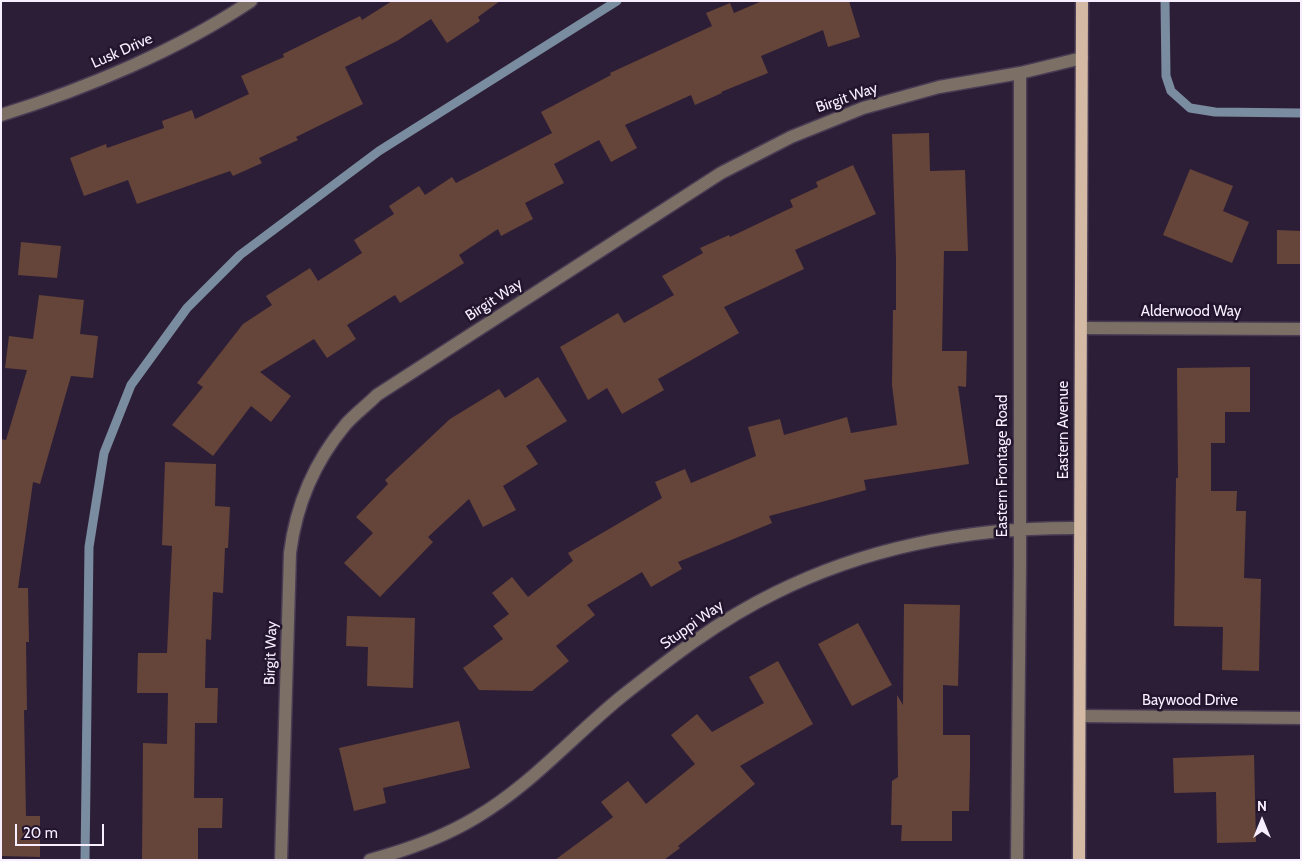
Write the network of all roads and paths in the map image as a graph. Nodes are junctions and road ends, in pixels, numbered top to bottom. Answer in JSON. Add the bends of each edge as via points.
{"nodes":[{"id":1,"x":251,"y":1,"type":"edge"},
{"id":2,"x":1082,"y":1,"type":"edge"},
{"id":3,"x":1082,"y":58,"type":"junction"},
{"id":4,"x":1020,"y":73,"type":"junction"},
{"id":5,"x":1,"y":115,"type":"edge"},
{"id":6,"x":1081,"y":328,"type":"junction"},
{"id":7,"x":1301,"y":330,"type":"edge"},
{"id":8,"x":1080,"y":528,"type":"junction"},
{"id":9,"x":1018,"y":530,"type":"junction"},
{"id":10,"x":1080,"y":716,"type":"junction"},
{"id":11,"x":1301,"y":718,"type":"edge"},
{"id":12,"x":281,"y":860,"type":"edge"},
{"id":13,"x":370,"y":860,"type":"edge"},
{"id":14,"x":1017,"y":860,"type":"edge"},
{"id":15,"x":1079,"y":860,"type":"edge"}],
"edges":[{"from":1,"to":5,"type":"street","name":"Lusk Drive","via":[[178,43],[107,76]]},
{"from":2,"to":3,"type":"main road","name":"Eastern Avenue"},
{"from":3,"to":4,"type":"street","name":"Birgit Way"},
{"from":3,"to":6,"type":"main road","name":"Eastern Avenue"},
{"from":4,"to":9,"type":"street","name":"Eastern Frontage Road"},
{"from":4,"to":12,"type":"street","name":"Birgit Way","via":[[939,87],[863,108],[791,136],[721,173],[377,395],[347,423],[322,456],[304,493],[292,532]]},
{"from":6,"to":7,"type":"street","name":"Alderwood Way"},
{"from":6,"to":8,"type":"main road","name":"Eastern Avenue"},
{"from":8,"to":9,"type":"street","name":"Stuppi Way"},
{"from":8,"to":10,"type":"main road","name":"Eastern Avenue"},
{"from":9,"to":13,"type":"street","name":"Stuppi Way","via":[[958,534],[896,547],[834,567],[775,592],[684,648],[620,698],[517,789],[475,818],[430,841]]},
{"from":9,"to":14,"type":"street","name":"Eastern Frontage Road"},
{"from":10,"to":11,"type":"street","name":"Baywood Drive"},
{"from":10,"to":15,"type":"main road","name":"Eastern Avenue"}]}
